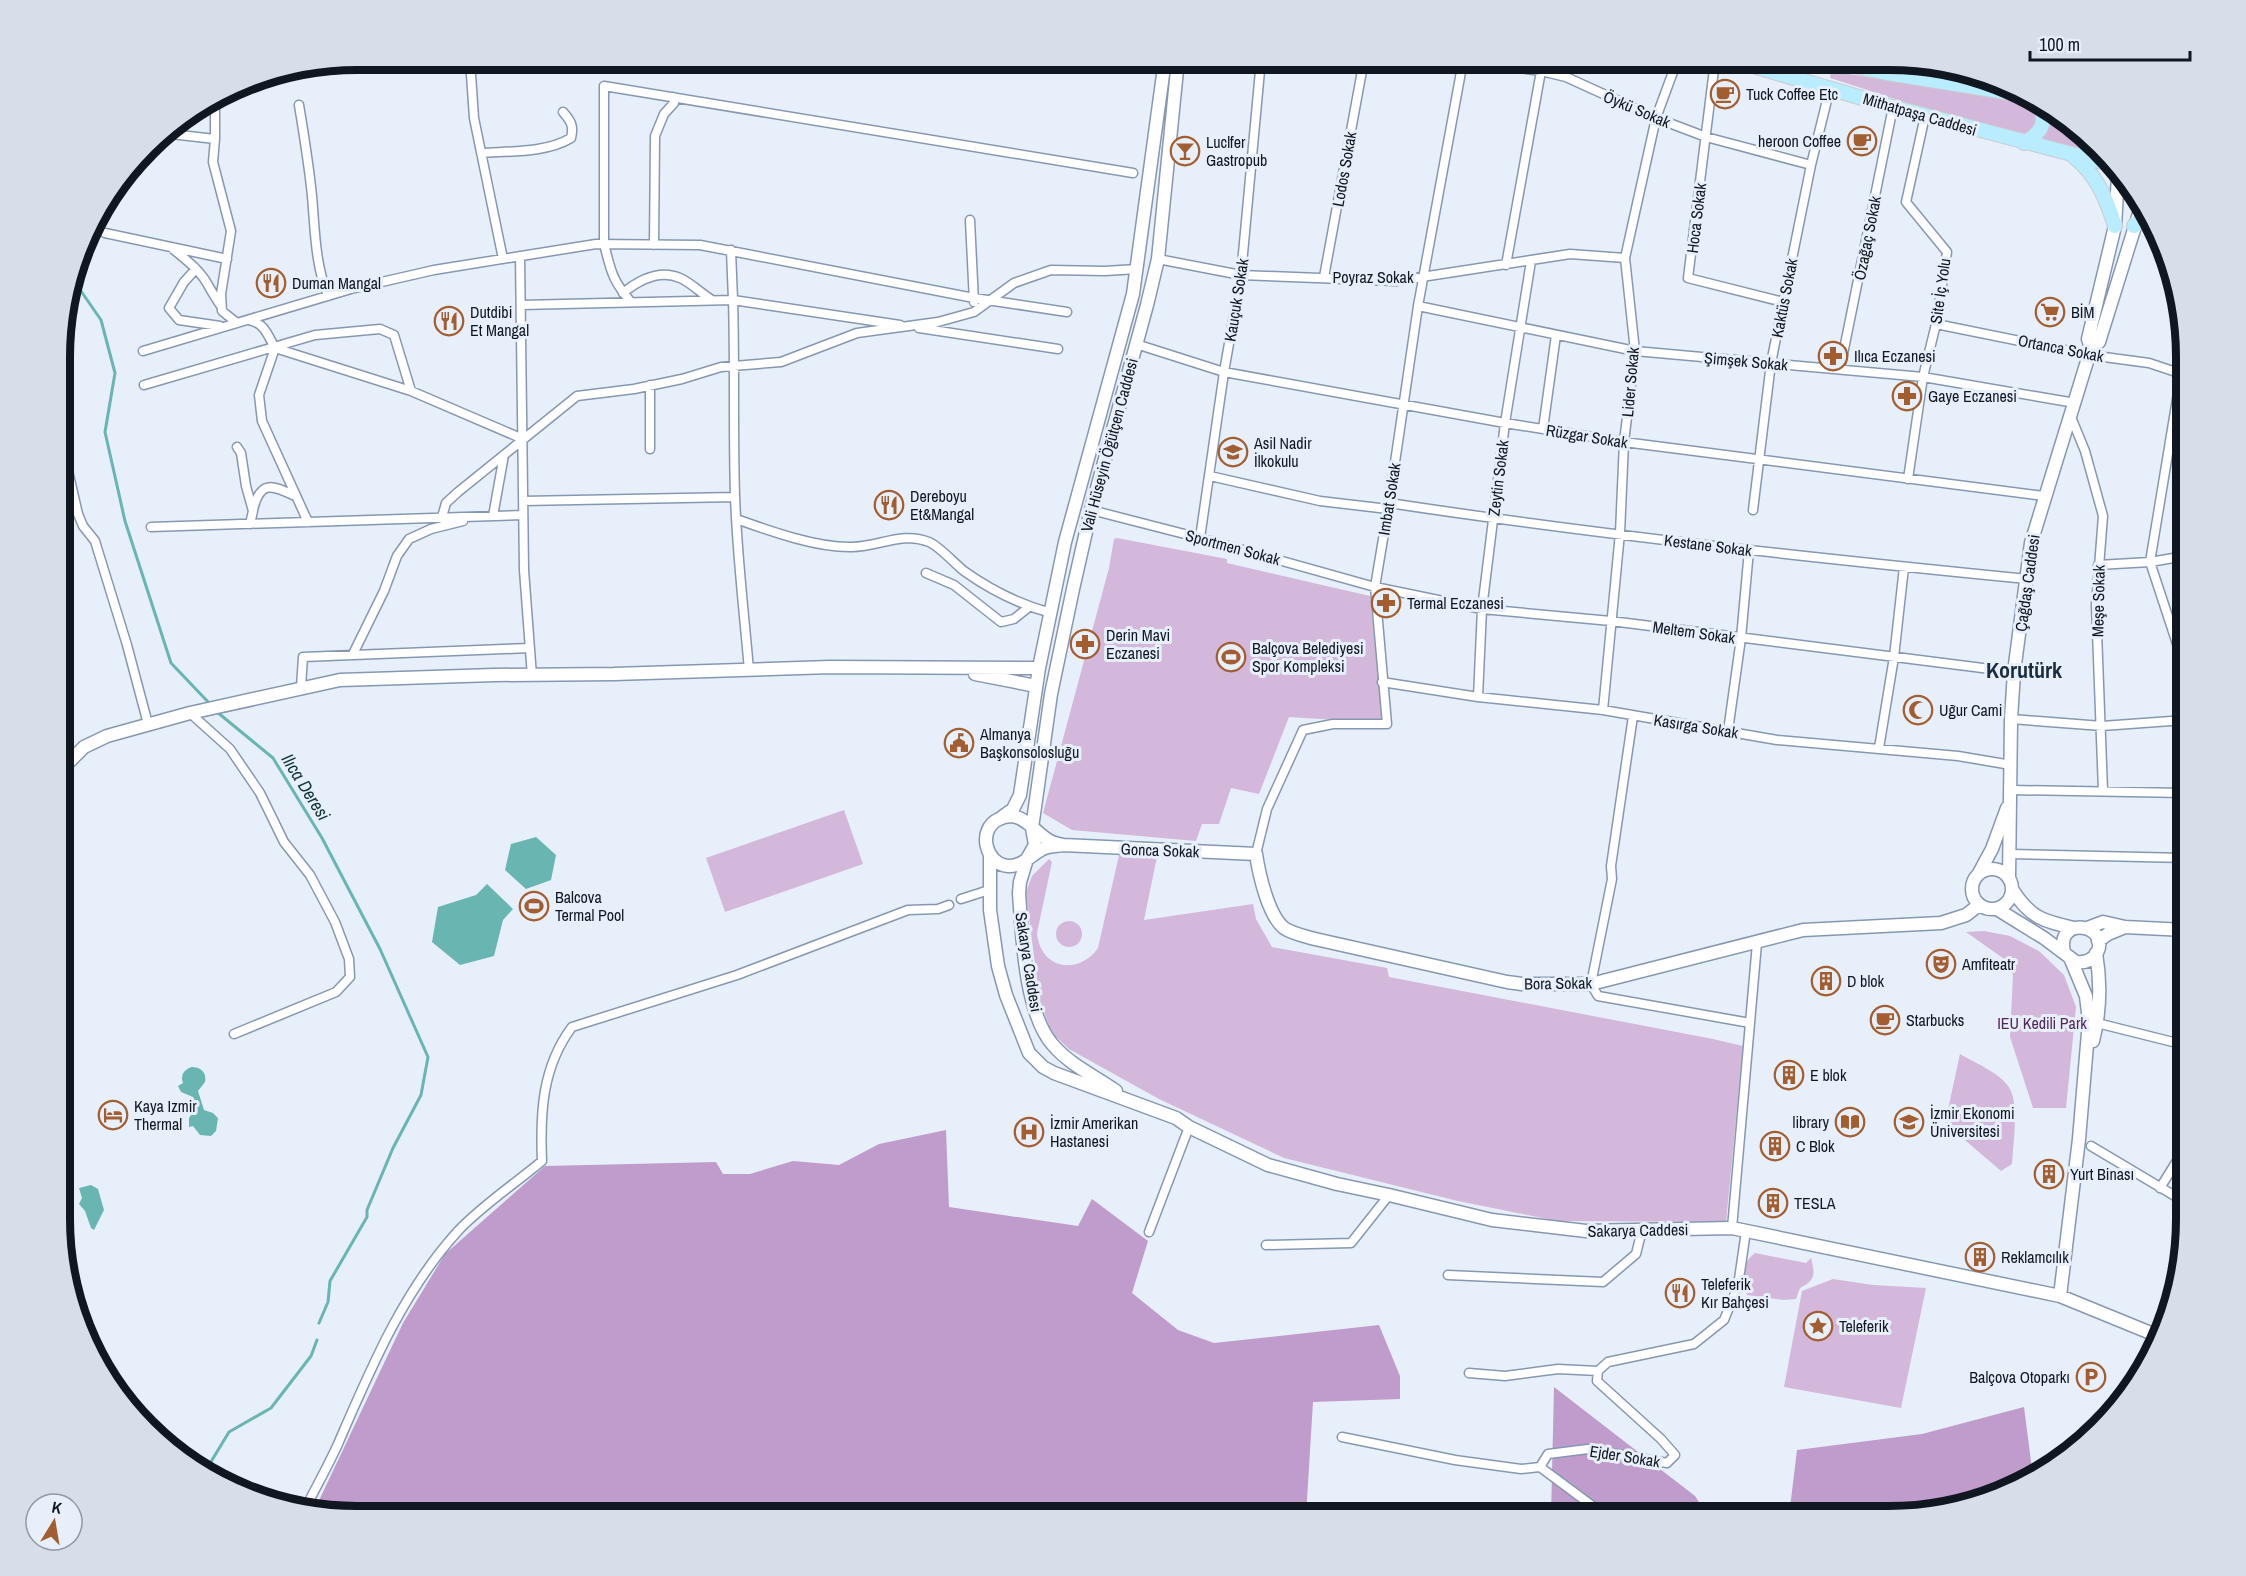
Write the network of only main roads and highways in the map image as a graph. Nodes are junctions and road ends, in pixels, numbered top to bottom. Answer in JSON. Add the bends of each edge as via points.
{"nodes":[{"id":1,"x":1164,"y":70,"type":"edge"},
{"id":2,"x":1177,"y":70,"type":"edge"},
{"id":3,"x":1767,"y":70,"type":"edge"},
{"id":4,"x":1876,"y":70,"type":"edge"},
{"id":5,"x":1991,"y":90,"type":"edge"},
{"id":6,"x":2042,"y":116,"type":"edge"},
{"id":7,"x":2024,"y":143,"type":"junction"},
{"id":8,"x":2072,"y":155,"type":"junction"},
{"id":9,"x":2097,"y":161,"type":"edge"},
{"id":10,"x":2117,"y":185,"type":"edge"},
{"id":11,"x":2138,"y":216,"type":"edge"},
{"id":12,"x":2140,"y":220,"type":"edge"},
{"id":13,"x":2115,"y":226,"type":"junction"},
{"id":14,"x":2134,"y":226,"type":"junction"},
{"id":15,"x":2090,"y":351,"type":"junction"},
{"id":16,"x":944,"y":668,"type":"junction"},
{"id":17,"x":1039,"y":668,"type":"junction"},
{"id":18,"x":1036,"y":686,"type":"junction"},
{"id":19,"x":1051,"y":694,"type":"junction"},
{"id":20,"x":70,"y":761,"type":"edge"},
{"id":21,"x":2012,"y":790,"type":"junction"},
{"id":22,"x":999,"y":818,"type":"junction"},
{"id":23,"x":1032,"y":828,"type":"junction"},
{"id":24,"x":1063,"y":845,"type":"junction"},
{"id":25,"x":1256,"y":854,"type":"joint"},
{"id":26,"x":990,"y":856,"type":"junction"},
{"id":27,"x":1027,"y":859,"type":"junction"},
{"id":28,"x":1979,"y":873,"type":"junction"},
{"id":29,"x":2011,"y":884,"type":"junction"},
{"id":30,"x":1979,"y":905,"type":"junction"},
{"id":31,"x":1997,"y":909,"type":"junction"},
{"id":32,"x":2126,"y":927,"type":"junction"},
{"id":33,"x":2080,"y":928,"type":"junction"},
{"id":34,"x":2176,"y":930,"type":"edge"},
{"id":35,"x":2097,"y":947,"type":"junction"},
{"id":36,"x":2067,"y":956,"type":"junction"},
{"id":37,"x":2093,"y":1022,"type":"junction"},
{"id":38,"x":1125,"y":1097,"type":"junction"},
{"id":39,"x":2061,"y":1296,"type":"junction"},
{"id":40,"x":2151,"y":1333,"type":"edge"}],
"edges":[{"from":1,"to":17,"type":"main road","name":"Vali Hüseyin Öğütçen Caddesi","via":[[1137,270],[1065,542]]},
{"from":2,"to":19,"type":"main road","name":"Vali Hüseyin Öğütçen Caddesi","via":[[1158,259],[1091,510]]},
{"from":3,"to":7,"type":"main road","name":"Mithatpaşa Caddesi"},
{"from":4,"to":5,"type":"main road","name":"Mithatpaşa Caddesi"},
{"from":6,"to":7,"type":"main road","via":[[2043,123],[2035,136]]},
{"from":7,"to":8,"type":"main road","name":"Mithatpaşa Caddesi"},
{"from":8,"to":9,"type":"main road","name":"Mithatpaşa Caddesi"},
{"from":8,"to":13,"type":"main road","via":[[2099,183]]},
{"from":10,"to":13,"type":"main road","name":"Çağdaş Caddesi"},
{"from":11,"to":14,"type":"main road","name":"Çağdaş Caddesi"},
{"from":12,"to":14,"type":"main road"},
{"from":13,"to":15,"type":"main road","name":"Çağdaş Caddesi","via":[[2088,339]]},
{"from":14,"to":15,"type":"main road","name":"Çağdaş Caddesi","via":[[2099,342]]},
{"from":15,"to":21,"type":"main road","name":"Çağdaş Caddesi","via":[[2031,543],[2014,672]]},
{"from":16,"to":17,"type":"main road"},
{"from":16,"to":18,"type":"main road"},
{"from":16,"to":20,"type":"main road","via":[[830,667],[340,680],[107,736],[84,747]]},
{"from":17,"to":18,"type":"main road","name":"Vali Hüseyin Öğütçen Caddesi"},
{"from":17,"to":19,"type":"main road"},
{"from":18,"to":22,"type":"main road","name":"Vali Hüseyin Öğütçen Caddesi","via":[[1020,795],[1013,809]]},
{"from":19,"to":23,"type":"main road","name":"Vali Hüseyin Öğütçen Caddesi"},
{"from":21,"to":28,"type":"main road","name":"Çağdaş Caddesi","via":[[1992,849]]},
{"from":21,"to":29,"type":"main road","name":"Çağdaş Caddesi"},
{"from":22,"to":23,"type":"main road","via":[[1022,819]]},
{"from":22,"to":26,"type":"main road","via":[[987,832]]},
{"from":23,"to":24,"type":"main road"},
{"from":23,"to":27,"type":"main road","via":[[1035,845]]},
{"from":24,"to":25,"type":"main road","name":"Gonca Sokak"},
{"from":24,"to":27,"type":"main road","via":[[1046,848]]},
{"from":25,"to":30,"type":"main road","name":"Bora Sokak","via":[[1276,918],[1296,934],[1522,984],[1591,984],[1803,930],[1941,923],[1966,915]]},
{"from":26,"to":27,"type":"main road","via":[[1009,866]]},
{"from":26,"to":38,"type":"main road","name":"Sakarya Caddesi","via":[[989,890],[998,966],[1029,1053],[1048,1070]]},
{"from":27,"to":38,"type":"main road","name":"Sakarya Caddesi","via":[[1019,893],[1027,971],[1042,1031],[1067,1059]]},
{"from":28,"to":29,"type":"main road","via":[[1992,868],[2005,873]]},
{"from":28,"to":30,"type":"main road","via":[[1971,889]]},
{"from":29,"to":31,"type":"main road","via":[[2008,902]]},
{"from":29,"to":33,"type":"main road","via":[[2022,905],[2035,917]]},
{"from":30,"to":31,"type":"main road"},
{"from":31,"to":36,"type":"main road"},
{"from":32,"to":33,"type":"main road","via":[[2103,922]]},
{"from":32,"to":34,"type":"main road"},
{"from":32,"to":35,"type":"main road","via":[[2108,934]]},
{"from":33,"to":35,"type":"main road","via":[[2092,931]]},
{"from":33,"to":36,"type":"main road","via":[[2065,935],[2062,946]]},
{"from":35,"to":36,"type":"main road","via":[[2088,961],[2076,962]]},
{"from":35,"to":37,"type":"main road","via":[[2099,969]]},
{"from":36,"to":37,"type":"main road","via":[[2086,996]]},
{"from":37,"to":39,"type":"main road"},
{"from":38,"to":39,"type":"main road","name":"Sakarya Caddesi","via":[[1268,1165],[1492,1220],[1586,1231],[1732,1228]]},
{"from":39,"to":40,"type":"main road","name":"Sakarya Caddesi"}]}
